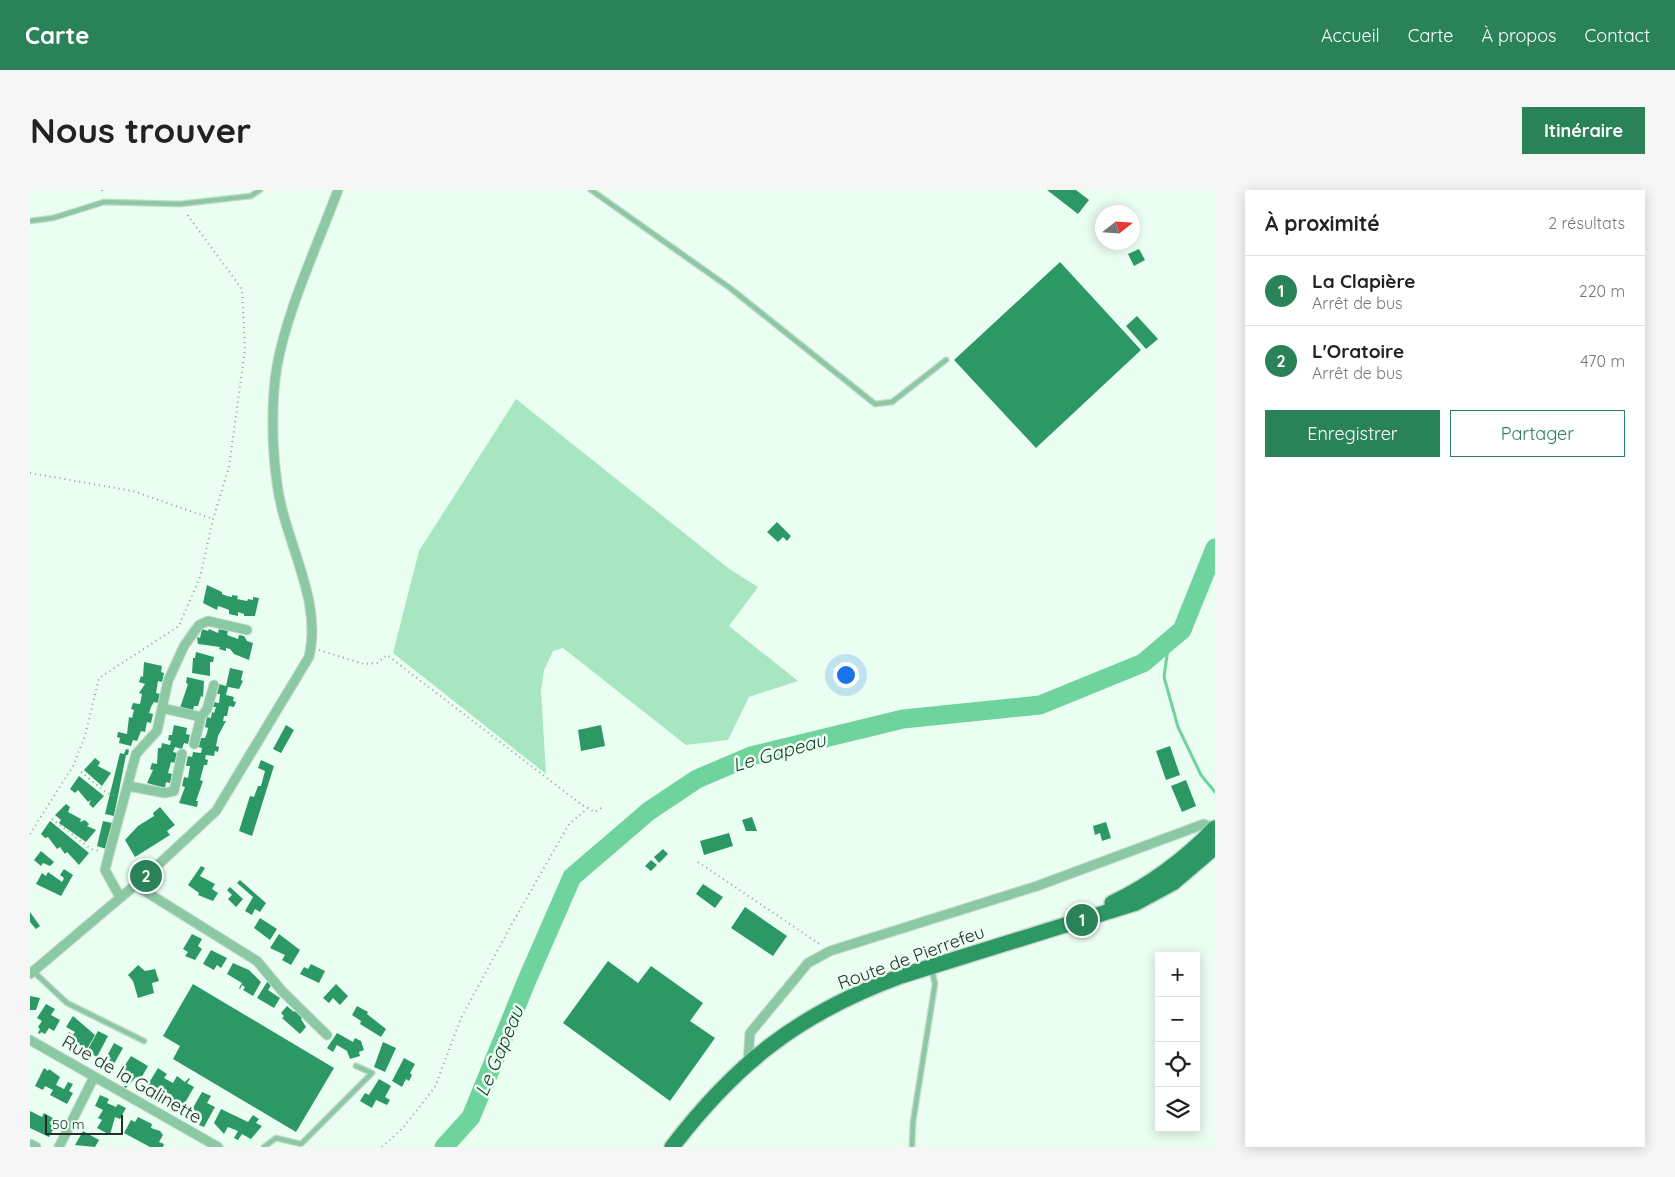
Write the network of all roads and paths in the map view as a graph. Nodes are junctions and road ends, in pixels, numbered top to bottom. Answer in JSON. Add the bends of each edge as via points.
{"nodes":[{"id":1,"x":260,"y":190,"type":"edge"},
{"id":2,"x":338,"y":190,"type":"edge"},
{"id":3,"x":591,"y":190,"type":"edge"},
{"id":4,"x":185,"y":212,"type":"dead end"},
{"id":5,"x":30,"y":221,"type":"edge"},
{"id":6,"x":946,"y":360,"type":"dead end"},
{"id":7,"x":30,"y":474,"type":"edge"},
{"id":8,"x":213,"y":519,"type":"junction"},
{"id":9,"x":247,"y":630,"type":"dead end"},
{"id":10,"x":312,"y":648,"type":"junction"},
{"id":11,"x":214,"y":685,"type":"dead end"},
{"id":12,"x":162,"y":708,"type":"junction"},
{"id":13,"x":201,"y":716,"type":"junction"},
{"id":14,"x":194,"y":744,"type":"dead end"},
{"id":15,"x":182,"y":754,"type":"dead end"},
{"id":16,"x":80,"y":772,"type":"dead end"},
{"id":17,"x":128,"y":786,"type":"junction"},
{"id":18,"x":107,"y":793,"type":"dead end"},
{"id":19,"x":604,"y":806,"type":"dead end"},
{"id":20,"x":588,"y":808,"type":"junction"},
{"id":21,"x":52,"y":819,"type":"dead end"},
{"id":22,"x":1215,"y":828,"type":"edge"},
{"id":23,"x":30,"y":834,"type":"edge"},
{"id":24,"x":1215,"y":847,"type":"edge"},
{"id":25,"x":92,"y":849,"type":"dead end"},
{"id":26,"x":698,"y":862,"type":"dead end"},
{"id":27,"x":135,"y":885,"type":"junction"},
{"id":28,"x":120,"y":898,"type":"junction"},
{"id":29,"x":1065,"y":924,"type":"junction"},
{"id":30,"x":830,"y":951,"type":"junction"},
{"id":31,"x":931,"y":966,"type":"junction"},
{"id":32,"x":32,"y":973,"type":"edge"},
{"id":33,"x":327,"y":1035,"type":"dead end"},
{"id":34,"x":30,"y":1040,"type":"edge"},
{"id":35,"x":144,"y":1041,"type":"dead end"},
{"id":36,"x":748,"y":1062,"type":"junction"},
{"id":37,"x":356,"y":1066,"type":"dead end"},
{"id":38,"x":94,"y":1077,"type":"junction"},
{"id":39,"x":30,"y":1144,"type":"edge"},
{"id":40,"x":36,"y":1147,"type":"edge"},
{"id":41,"x":59,"y":1147,"type":"edge"},
{"id":42,"x":218,"y":1147,"type":"edge"},
{"id":43,"x":264,"y":1147,"type":"edge"},
{"id":44,"x":382,"y":1147,"type":"edge"},
{"id":45,"x":672,"y":1147,"type":"edge"},
{"id":46,"x":912,"y":1147,"type":"edge"}],
"edges":[{"from":1,"to":5,"type":"lane","via":[[251,196],[180,204],[104,202],[53,218]]},
{"from":2,"to":10,"type":"street","via":[[291,317],[277,366],[277,485],[311,612]]},
{"from":3,"to":6,"type":"lane","via":[[730,288],[875,404],[892,402]]},
{"from":4,"to":8,"type":"path","via":[[242,289],[245,349],[229,467]]},
{"from":7,"to":8,"type":"path","via":[[133,492]]},
{"from":8,"to":23,"type":"path","via":[[200,576],[179,626],[99,678],[85,736],[73,766]]},
{"from":9,"to":12,"type":"street","via":[[208,621],[199,625],[184,646],[168,681]]},
{"from":10,"to":20,"type":"path","via":[[364,664],[377,663],[387,655]]},
{"from":10,"to":27,"type":"street","via":[[310,657],[216,811]]},
{"from":11,"to":13,"type":"street","via":[[207,709]]},
{"from":12,"to":13,"type":"street"},
{"from":12,"to":17,"type":"street","via":[[156,731],[136,754]]},
{"from":13,"to":14,"type":"street"},
{"from":15,"to":17,"type":"street","via":[[174,791],[165,793]]},
{"from":16,"to":18,"type":"path"},
{"from":17,"to":28,"type":"street","via":[[105,870]]},
{"from":19,"to":20,"type":"path","via":[[596,812]]},
{"from":20,"to":44,"type":"path","via":[[569,824],[513,922],[461,1018],[435,1087],[403,1128]]},
{"from":21,"to":25,"type":"path"},
{"from":22,"to":29,"type":"main road","name":"Route de Pierrefeu","via":[[1187,856],[1150,884]]},
{"from":22,"to":30,"type":"street","via":[[1204,824],[1037,886]]},
{"from":24,"to":29,"type":"main road","name":"Route de Pierrefeu","via":[[1156,894],[1120,909]]},
{"from":26,"to":30,"type":"path"},
{"from":27,"to":28,"type":"street"},
{"from":27,"to":33,"type":"street","via":[[257,961]]},
{"from":28,"to":32,"type":"street"},
{"from":29,"to":31,"type":"main road","name":"Route de Pierrefeu"},
{"from":30,"to":36,"type":"street","via":[[808,963],[750,1033]]},
{"from":31,"to":36,"type":"main road","name":"Route de Pierrefeu","via":[[863,990],[830,1006],[777,1039]]},
{"from":31,"to":46,"type":"lane","via":[[935,984],[913,1122]]},
{"from":32,"to":35,"type":"lane","via":[[67,1003]]},
{"from":34,"to":38,"type":"street","name":"Rue de la Galinette"},
{"from":36,"to":45,"type":"main road","name":"Route de Pierrefeu","via":[[712,1098]]},
{"from":37,"to":43,"type":"lane","via":[[372,1073],[301,1144],[276,1138]]},
{"from":38,"to":41,"type":"street"},
{"from":38,"to":42,"type":"street","name":"Rue de la Galinette"},
{"from":39,"to":40,"type":"street"}]}
